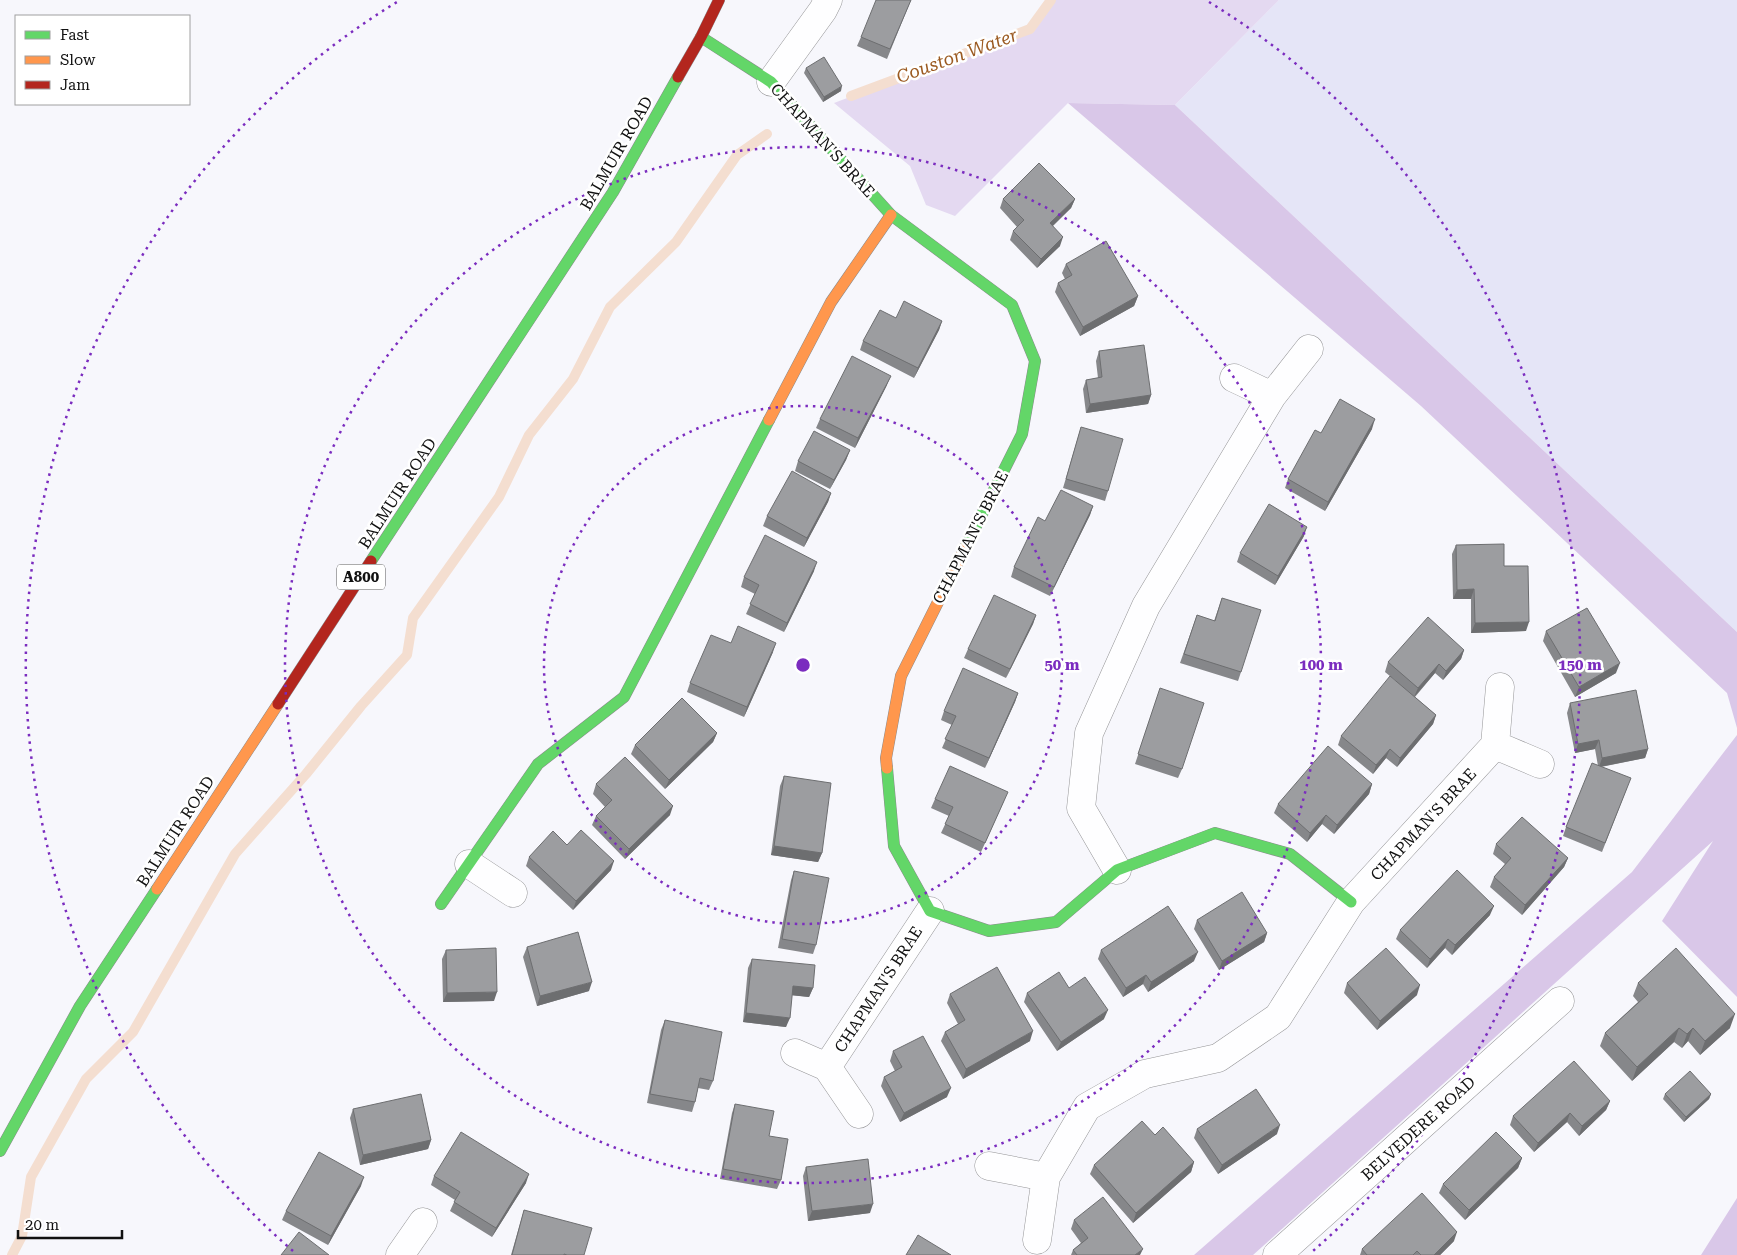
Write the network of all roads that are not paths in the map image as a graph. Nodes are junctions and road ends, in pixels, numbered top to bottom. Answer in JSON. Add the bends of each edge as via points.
{"nodes":[{"id":1,"x":719,"y":0,"type":"edge"},
{"id":2,"x":828,"y":0,"type":"edge"},
{"id":3,"x":701,"y":37,"type":"junction"},
{"id":4,"x":771,"y":82,"type":"junction"},
{"id":5,"x":891,"y":216,"type":"junction"},
{"id":6,"x":1309,"y":349,"type":"dead end"},
{"id":7,"x":1234,"y":378,"type":"dead end"},
{"id":8,"x":1272,"y":396,"type":"junction"},
{"id":9,"x":1500,"y":687,"type":"dead end"},
{"id":10,"x":1495,"y":745,"type":"junction"},
{"id":11,"x":1540,"y":764,"type":"dead end"},
{"id":12,"x":469,"y":864,"type":"junction"},
{"id":13,"x":1117,"y":870,"type":"junction"},
{"id":14,"x":513,"y":893,"type":"dead end"},
{"id":15,"x":1351,"y":902,"type":"junction"},
{"id":16,"x":440,"y":904,"type":"dead end"},
{"id":17,"x":930,"y":911,"type":"junction"},
{"id":18,"x":1560,"y":1001,"type":"dead end"},
{"id":19,"x":795,"y":1053,"type":"dead end"},
{"id":20,"x":827,"y":1067,"type":"junction"},
{"id":21,"x":858,"y":1114,"type":"dead end"},
{"id":22,"x":0,"y":1152,"type":"edge"},
{"id":23,"x":989,"y":1166,"type":"dead end"},
{"id":24,"x":1046,"y":1177,"type":"junction"},
{"id":25,"x":423,"y":1222,"type":"dead end"},
{"id":26,"x":1037,"y":1240,"type":"dead end"},
{"id":27,"x":400,"y":1255,"type":"edge"},
{"id":28,"x":1277,"y":1255,"type":"edge"}],
"edges":[{"from":1,"to":3,"type":"street","name":"BALMUIR ROAD","number":"A800"},
{"from":2,"to":4,"type":"street"},
{"from":3,"to":4,"type":"street","name":"CHAPMAN'S BRAE"},
{"from":3,"to":22,"type":"street","name":"BALMUIR ROAD","number":"A800","via":[[614,192],[80,1006]]},
{"from":4,"to":5,"type":"street","name":"CHAPMAN'S BRAE"},
{"from":5,"to":12,"type":"street","via":[[831,302],[624,697],[538,764]]},
{"from":5,"to":17,"type":"street","name":"CHAPMAN'S BRAE","via":[[1012,305],[1035,362],[1022,434],[900,676],[886,758],[894,846]]},
{"from":6,"to":8,"type":"street"},
{"from":7,"to":8,"type":"street"},
{"from":8,"to":13,"type":"street","via":[[1146,606],[1089,733],[1081,808]]},
{"from":9,"to":10,"type":"street"},
{"from":10,"to":11,"type":"street"},
{"from":10,"to":15,"type":"street","name":"CHAPMAN'S BRAE"},
{"from":12,"to":14,"type":"street"},
{"from":12,"to":16,"type":"street"},
{"from":13,"to":15,"type":"street","name":"CHAPMAN'S BRAE","via":[[1215,833],[1290,854]]},
{"from":13,"to":17,"type":"street","name":"CHAPMAN'S BRAE","via":[[1056,922],[989,931]]},
{"from":15,"to":24,"type":"street","name":"CHAPMAN'S BRAE","via":[[1278,1017],[1218,1058],[1145,1074],[1087,1107]]},
{"from":17,"to":20,"type":"street","name":"CHAPMAN'S BRAE"},
{"from":18,"to":28,"type":"street","name":"BELVEDERE ROAD"},
{"from":19,"to":20,"type":"street","name":"CHAPMAN'S BRAE"},
{"from":20,"to":21,"type":"street","name":"CHAPMAN'S BRAE"},
{"from":23,"to":24,"type":"street"},
{"from":24,"to":26,"type":"street","name":"CHAPMAN'S BRAE"},
{"from":25,"to":27,"type":"street"}]}
